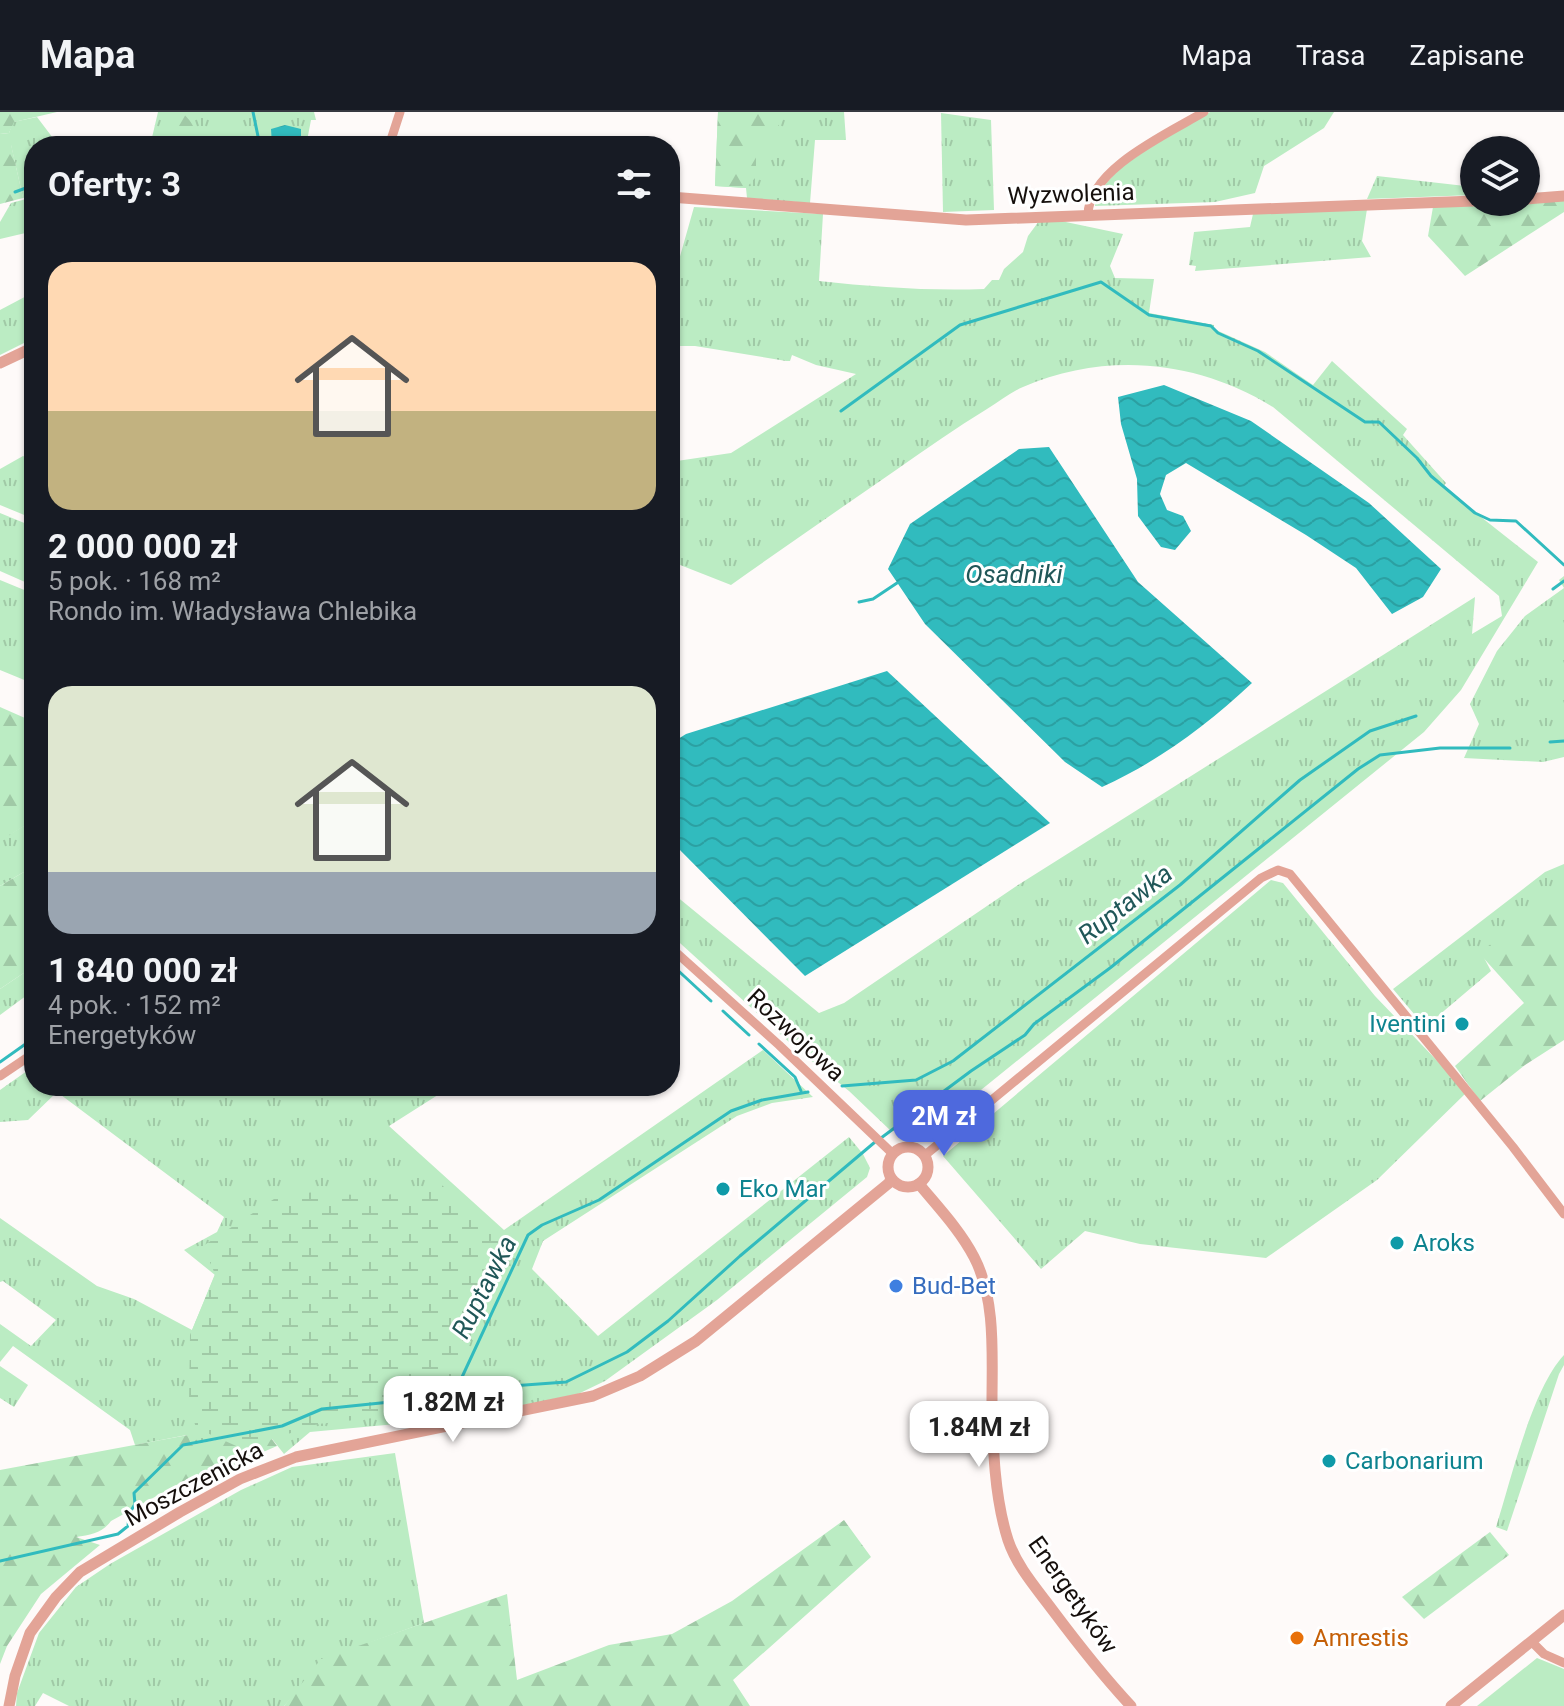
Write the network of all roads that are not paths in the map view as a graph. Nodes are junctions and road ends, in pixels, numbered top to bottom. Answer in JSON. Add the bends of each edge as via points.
{"nodes":[{"id":1,"x":400,"y":112,"type":"edge"},
{"id":2,"x":1204,"y":112,"type":"edge"},
{"id":3,"x":392,"y":136,"type":"edge"},
{"id":4,"x":1564,"y":196,"type":"edge"},
{"id":5,"x":680,"y":198,"type":"edge"},
{"id":6,"x":1540,"y":198,"type":"edge"},
{"id":7,"x":1460,"y":202,"type":"edge"},
{"id":8,"x":1088,"y":215,"type":"junction"},
{"id":9,"x":24,"y":352,"type":"edge"},
{"id":10,"x":0,"y":363,"type":"edge"},
{"id":11,"x":680,"y":956,"type":"edge"},
{"id":12,"x":24,"y":1060,"type":"edge"},
{"id":13,"x":0,"y":1076,"type":"edge"},
{"id":14,"x":889,"y":1150,"type":"junction"},
{"id":15,"x":924,"y":1156,"type":"junction"},
{"id":16,"x":891,"y":1178,"type":"junction"},
{"id":17,"x":919,"y":1184,"type":"junction"},
{"id":18,"x":1564,"y":1214,"type":"edge"},
{"id":19,"x":1564,"y":1615,"type":"edge"},
{"id":20,"x":1532,"y":1642,"type":"junction"},
{"id":21,"x":1564,"y":1663,"type":"edge"},
{"id":22,"x":9,"y":1706,"type":"edge"},
{"id":23,"x":1131,"y":1706,"type":"edge"},
{"id":24,"x":1451,"y":1706,"type":"edge"}],
"edges":[{"from":1,"to":3,"type":"street"},
{"from":2,"to":8,"type":"street","via":[[1116,168],[1090,197]]},
{"from":4,"to":6,"type":"street"},
{"from":5,"to":8,"type":"street","name":"Wyzwolenia","via":[[966,220]]},
{"from":7,"to":8,"type":"street","name":"Wyzwolenia"},
{"from":9,"to":10,"type":"street"},
{"from":11,"to":14,"type":"street","name":"Rozwojowa"},
{"from":12,"to":13,"type":"street"},
{"from":14,"to":15,"type":"street","via":[[909,1148]]},
{"from":14,"to":16,"type":"street"},
{"from":15,"to":17,"type":"street","via":[[928,1168]]},
{"from":15,"to":18,"type":"street","via":[[1261,878],[1278,870],[1290,874]]},
{"from":16,"to":17,"type":"street","via":[[901,1186]]},
{"from":16,"to":22,"type":"street","name":"Moszczenicka","via":[[696,1341],[640,1376],[593,1396],[296,1457],[240,1479],[80,1572],[30,1633]]},
{"from":17,"to":23,"type":"street","name":"Energetyków","via":[[954,1226],[982,1281],[992,1345],[999,1498],[1012,1550],[1084,1652]]},
{"from":19,"to":20,"type":"street"},
{"from":20,"to":21,"type":"street"},
{"from":20,"to":24,"type":"street"}]}
